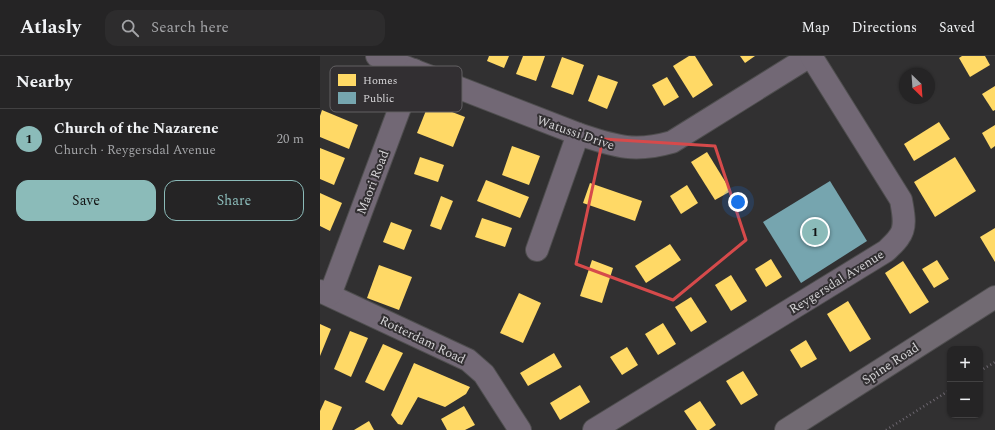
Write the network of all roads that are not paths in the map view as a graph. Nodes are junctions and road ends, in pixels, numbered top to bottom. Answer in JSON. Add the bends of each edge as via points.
{"nodes":[{"id":1,"x":377,"y":56,"type":"edge"},
{"id":2,"x":811,"y":56,"type":"edge"},
{"id":3,"x":403,"y":66,"type":"edge"},
{"id":4,"x":462,"y":89,"type":"edge"},
{"id":5,"x":397,"y":112,"type":"edge"},
{"id":6,"x":578,"y":134,"type":"junction"},
{"id":7,"x":537,"y":250,"type":"dead end"},
{"id":8,"x":325,"y":293,"type":"edge"},
{"id":9,"x":995,"y":297,"type":"edge"},
{"id":10,"x":520,"y":430,"type":"edge"},
{"id":11,"x":594,"y":430,"type":"edge"},
{"id":12,"x":786,"y":430,"type":"edge"}],
"edges":[{"from":1,"to":3,"type":"street","name":"Watussi Drive"},
{"from":2,"to":6,"type":"street","name":"Watussi Drive","via":[[672,142],[637,148],[611,145]]},
{"from":2,"to":11,"type":"street","name":"Reygersdal Avenue","via":[[901,200],[904,227],[899,237],[886,251]]},
{"from":4,"to":6,"type":"street","name":"Watussi Drive"},
{"from":5,"to":8,"type":"street","name":"Maori Road"},
{"from":6,"to":7,"type":"street"},
{"from":8,"to":10,"type":"street","name":"Rotterdam Road","via":[[468,360],[484,374]]},
{"from":9,"to":12,"type":"main road","name":"Spine Road"}]}
